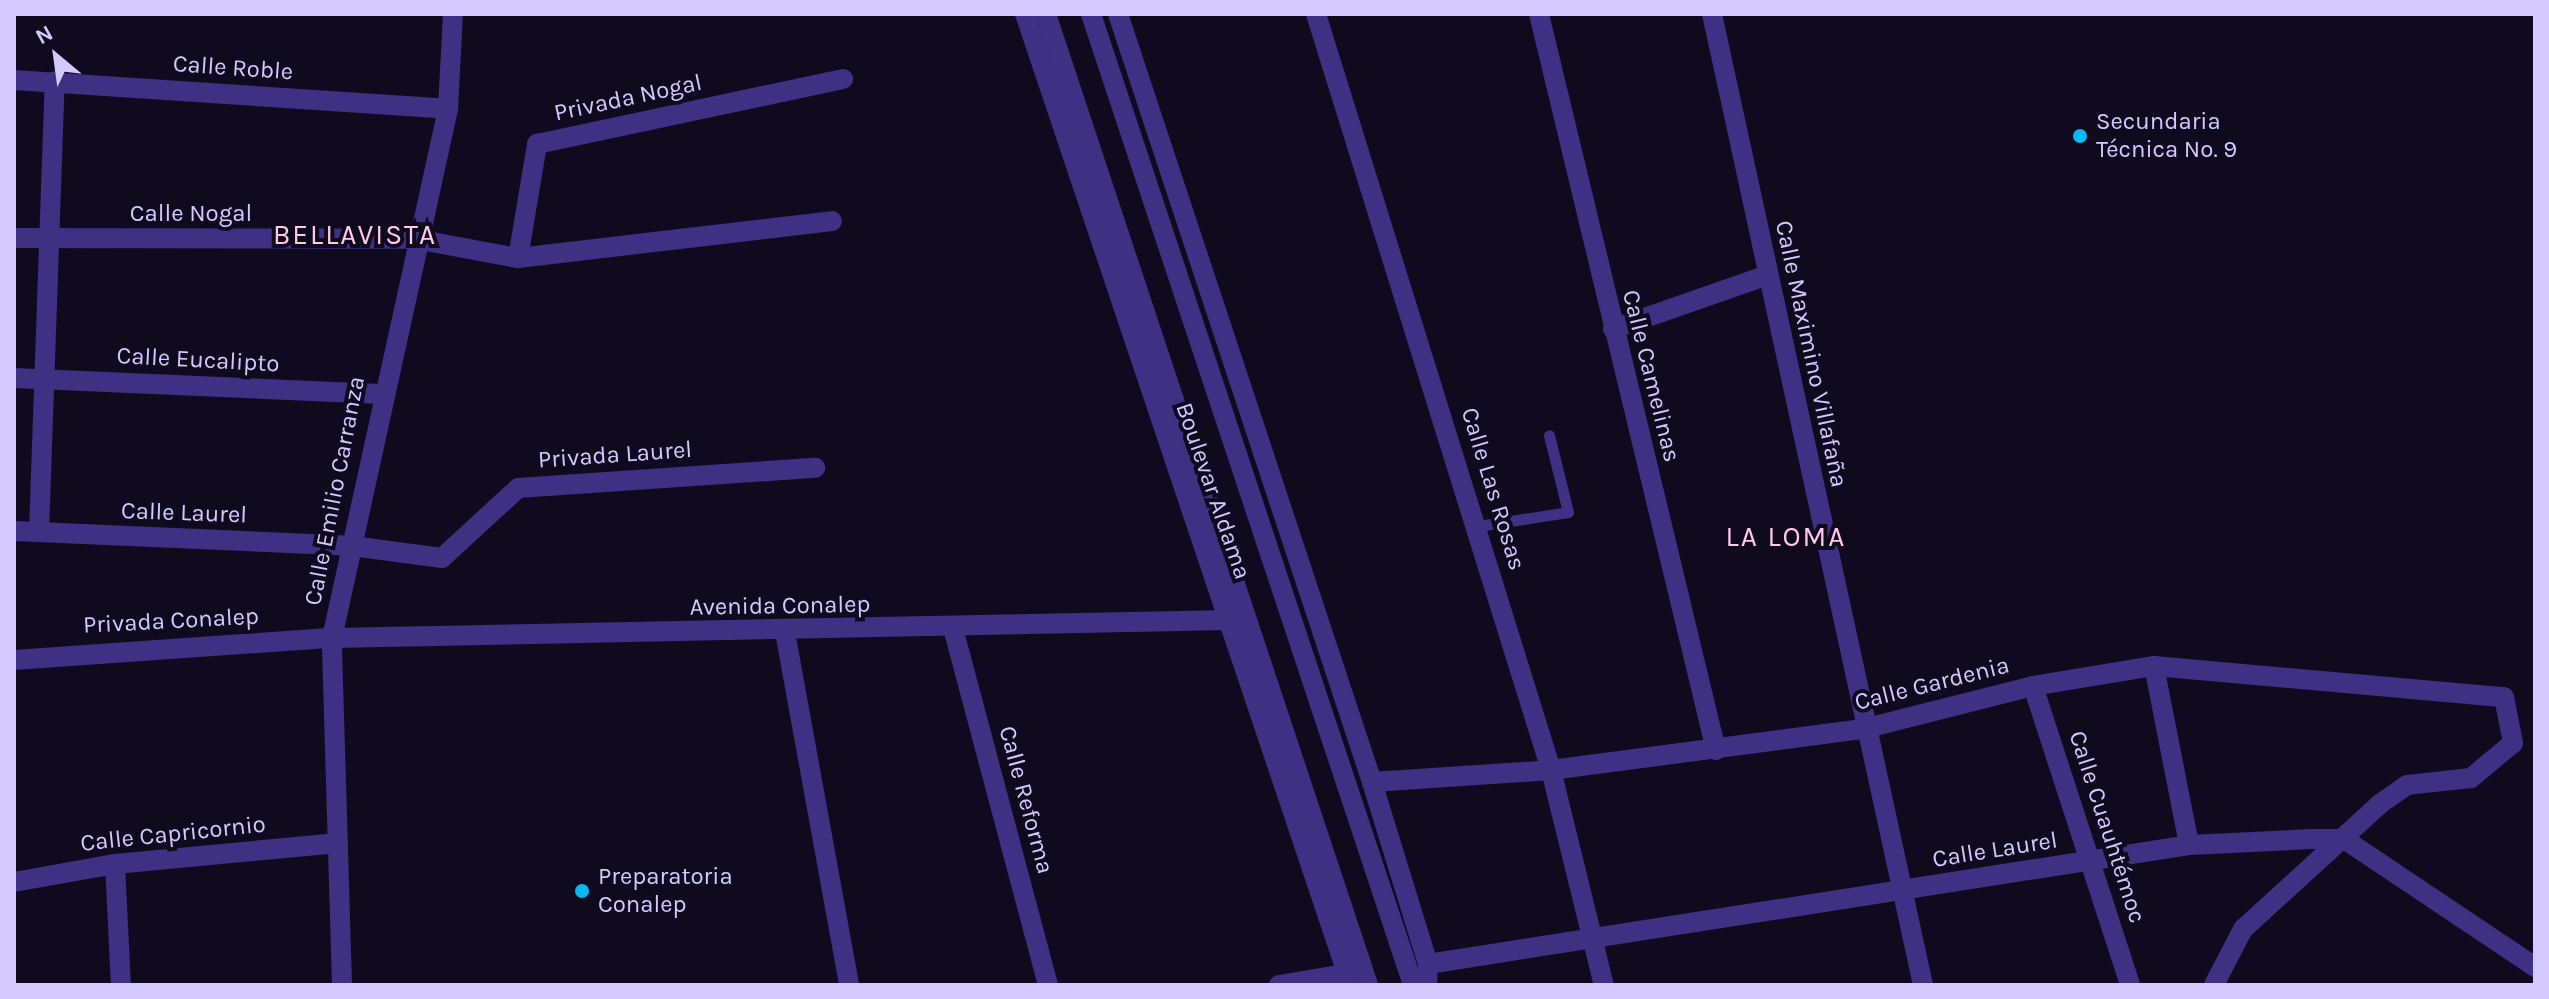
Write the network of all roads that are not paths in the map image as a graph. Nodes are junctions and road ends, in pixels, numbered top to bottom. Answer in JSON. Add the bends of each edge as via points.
{"nodes":[{"id":1,"x":453,"y":14,"type":"edge"},
{"id":2,"x":1025,"y":14,"type":"edge"},
{"id":3,"x":1046,"y":14,"type":"edge"},
{"id":4,"x":1091,"y":14,"type":"edge"},
{"id":5,"x":1118,"y":14,"type":"edge"},
{"id":6,"x":1316,"y":14,"type":"edge"},
{"id":7,"x":1539,"y":14,"type":"edge"},
{"id":8,"x":1712,"y":14,"type":"edge"},
{"id":9,"x":843,"y":79,"type":"dead end"},
{"id":10,"x":14,"y":80,"type":"edge"},
{"id":11,"x":55,"y":81,"type":"junction"},
{"id":12,"x":448,"y":109,"type":"junction"},
{"id":13,"x":832,"y":221,"type":"dead end"},
{"id":14,"x":14,"y":238,"type":"edge"},
{"id":15,"x":416,"y":239,"type":"junction"},
{"id":16,"x":52,"y":241,"type":"junction"},
{"id":17,"x":518,"y":258,"type":"junction"},
{"id":18,"x":1768,"y":275,"type":"junction"},
{"id":19,"x":1613,"y":329,"type":"junction"},
{"id":20,"x":14,"y":378,"type":"edge"},
{"id":21,"x":46,"y":379,"type":"junction"},
{"id":22,"x":381,"y":394,"type":"junction"},
{"id":23,"x":1549,"y":435,"type":"dead end"},
{"id":24,"x":815,"y":468,"type":"dead end"},
{"id":25,"x":1478,"y":526,"type":"junction"},
{"id":26,"x":14,"y":531,"type":"edge"},
{"id":27,"x":39,"y":532,"type":"junction"},
{"id":28,"x":352,"y":546,"type":"junction"},
{"id":29,"x":1230,"y":620,"type":"junction"},
{"id":30,"x":953,"y":628,"type":"junction"},
{"id":31,"x":785,"y":632,"type":"junction"},
{"id":32,"x":332,"y":638,"type":"junction"},
{"id":33,"x":14,"y":660,"type":"edge"},
{"id":34,"x":2154,"y":666,"type":"junction"},
{"id":35,"x":2033,"y":686,"type":"junction"},
{"id":36,"x":1863,"y":729,"type":"junction"},
{"id":37,"x":1716,"y":750,"type":"junction"},
{"id":38,"x":1551,"y":770,"type":"junction"},
{"id":39,"x":1372,"y":782,"type":"junction"},
{"id":40,"x":2344,"y":839,"type":"junction"},
{"id":41,"x":338,"y":843,"type":"junction"},
{"id":42,"x":2189,"y":845,"type":"junction"},
{"id":43,"x":2092,"y":861,"type":"junction"},
{"id":44,"x":115,"y":864,"type":"junction"},
{"id":45,"x":14,"y":882,"type":"edge"},
{"id":46,"x":1900,"y":891,"type":"junction"},
{"id":47,"x":1591,"y":941,"type":"junction"},
{"id":48,"x":2535,"y":967,"type":"edge"},
{"id":49,"x":1428,"y":975,"type":"edge"},
{"id":50,"x":1348,"y":979,"type":"edge"},
{"id":51,"x":121,"y":985,"type":"edge"},
{"id":52,"x":342,"y":985,"type":"edge"},
{"id":53,"x":849,"y":985,"type":"edge"},
{"id":54,"x":1048,"y":985,"type":"edge"},
{"id":55,"x":1279,"y":985,"type":"edge"},
{"id":56,"x":1368,"y":985,"type":"edge"},
{"id":57,"x":1413,"y":985,"type":"edge"},
{"id":58,"x":1604,"y":985,"type":"edge"},
{"id":59,"x":1923,"y":985,"type":"edge"},
{"id":60,"x":2130,"y":985,"type":"edge"},
{"id":61,"x":2214,"y":985,"type":"edge"}],
"edges":[{"from":1,"to":12,"type":"street","name":"Calle Emilio Carranza"},
{"from":2,"to":29,"type":"street","name":"Boulevar Aldama"},
{"from":3,"to":56,"type":"street","name":"Boulevar Aldama"},
{"from":4,"to":57,"type":"street","name":"Boulevar Aldama"},
{"from":5,"to":39,"type":"street"},
{"from":6,"to":25,"type":"street","name":"Calle Las Rosas"},
{"from":7,"to":19,"type":"street","name":"Calle Camelinas"},
{"from":8,"to":18,"type":"street","name":"Calle Maximino Villafaña"},
{"from":9,"to":17,"type":"street","name":"Privada Nogal","via":[[537,144]]},
{"from":10,"to":11,"type":"street","name":"Calle Roble"},
{"from":11,"to":12,"type":"street","name":"Calle Roble"},
{"from":11,"to":16,"type":"street"},
{"from":12,"to":15,"type":"street","name":"Calle Emilio Carranza"},
{"from":13,"to":17,"type":"street"},
{"from":14,"to":16,"type":"street","name":"Calle Nogal"},
{"from":15,"to":16,"type":"street","name":"Calle Nogal"},
{"from":15,"to":17,"type":"street"},
{"from":15,"to":22,"type":"street","name":"Calle Emilio Carranza"},
{"from":16,"to":21,"type":"street"},
{"from":18,"to":19,"type":"street"},
{"from":18,"to":36,"type":"street","name":"Calle Maximino Villafaña"},
{"from":19,"to":37,"type":"street","name":"Calle Camelinas"},
{"from":20,"to":21,"type":"street","name":"Calle Eucalipto"},
{"from":21,"to":22,"type":"street","name":"Calle Eucalipto"},
{"from":21,"to":27,"type":"street"},
{"from":22,"to":28,"type":"street","name":"Calle Emilio Carranza"},
{"from":23,"to":25,"type":"lane","via":[[1568,512]]},
{"from":24,"to":28,"type":"street","name":"Privada Laurel","via":[[518,488],[442,558]]},
{"from":25,"to":38,"type":"street","name":"Calle Las Rosas"},
{"from":26,"to":27,"type":"street","name":"Calle Laurel"},
{"from":27,"to":28,"type":"street","name":"Calle Laurel"},
{"from":28,"to":32,"type":"street","name":"Calle Emilio Carranza"},
{"from":29,"to":30,"type":"street","name":"Avenida Conalep"},
{"from":29,"to":50,"type":"street","name":"Boulevar Aldama"},
{"from":30,"to":31,"type":"street","name":"Avenida Conalep"},
{"from":30,"to":54,"type":"street","name":"Calle Reforma"},
{"from":31,"to":32,"type":"street","name":"Avenida Conalep"},
{"from":31,"to":53,"type":"street"},
{"from":32,"to":33,"type":"street","name":"Privada Conalep"},
{"from":32,"to":41,"type":"street","name":"Calle Emilio Carranza"},
{"from":34,"to":35,"type":"street","name":"Calle Gardenia"},
{"from":34,"to":40,"type":"street","name":"Calle Gardenia","via":[[2504,697],[2513,743],[2471,778],[2407,785]]},
{"from":34,"to":42,"type":"street"},
{"from":35,"to":36,"type":"street","name":"Calle Gardenia"},
{"from":35,"to":43,"type":"street","name":"Calle Cuauhtémoc"},
{"from":36,"to":37,"type":"street","name":"Calle Gardenia"},
{"from":36,"to":46,"type":"street","name":"Calle Maximino Villafaña"},
{"from":37,"to":38,"type":"street","name":"Calle Gardenia"},
{"from":38,"to":39,"type":"street","name":"Calle Gardenia"},
{"from":38,"to":47,"type":"street","name":"Calle Las Rosas"},
{"from":39,"to":49,"type":"street"},
{"from":40,"to":42,"type":"street","name":"Calle Laurel"},
{"from":40,"to":48,"type":"street"},
{"from":40,"to":61,"type":"street","via":[[2243,929]]},
{"from":41,"to":44,"type":"street","name":"Calle Capricornio"},
{"from":41,"to":52,"type":"street","name":"Calle Emilio Carranza"},
{"from":42,"to":43,"type":"street","name":"Calle Laurel"},
{"from":43,"to":46,"type":"street","name":"Calle Laurel"},
{"from":43,"to":60,"type":"street","name":"Calle Cuauhtémoc"},
{"from":44,"to":45,"type":"street","name":"Calle Capricornio"},
{"from":44,"to":51,"type":"street"},
{"from":46,"to":47,"type":"street","name":"Calle Laurel"},
{"from":46,"to":59,"type":"street","name":"Calle Maximino Villafaña"},
{"from":47,"to":49,"type":"street","name":"Calle Laurel"},
{"from":47,"to":58,"type":"street","name":"Calle Las Rosas"},
{"from":50,"to":55,"type":"street"}]}
